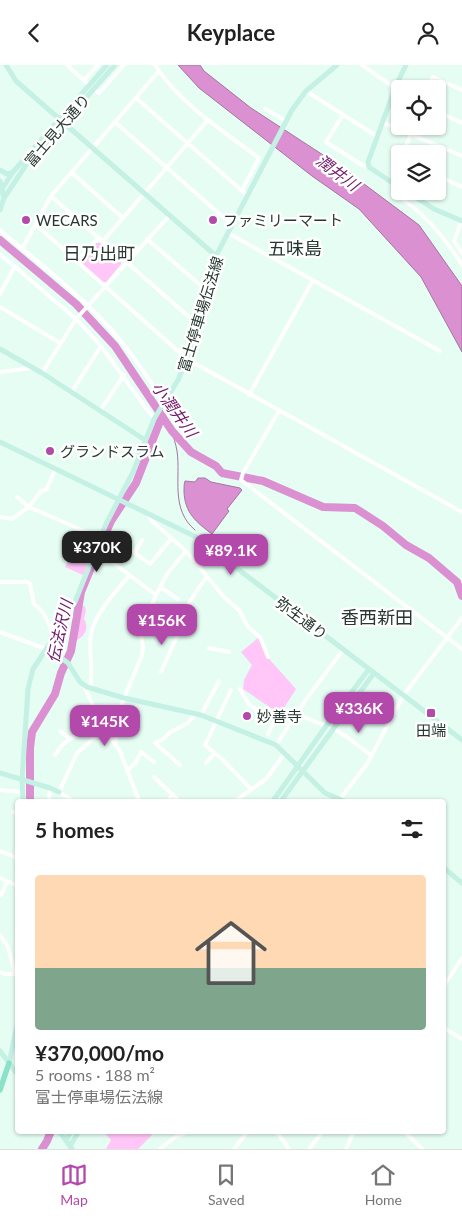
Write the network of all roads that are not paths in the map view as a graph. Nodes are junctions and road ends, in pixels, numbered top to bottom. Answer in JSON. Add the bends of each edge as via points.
{"nodes":[{"id":1,"x":6,"y":65,"type":"edge"},
{"id":2,"x":67,"y":65,"type":"edge"},
{"id":3,"x":98,"y":65,"type":"edge"},
{"id":4,"x":107,"y":65,"type":"edge"},
{"id":5,"x":114,"y":65,"type":"edge"},
{"id":6,"x":124,"y":65,"type":"edge"},
{"id":7,"x":155,"y":65,"type":"edge"},
{"id":8,"x":337,"y":65,"type":"edge"},
{"id":9,"x":362,"y":65,"type":"edge"},
{"id":10,"x":406,"y":65,"type":"edge"},
{"id":11,"x":159,"y":71,"type":"junction"},
{"id":12,"x":84,"y":80,"type":"junction"},
{"id":13,"x":399,"y":80,"type":"edge"},
{"id":14,"x":446,"y":83,"type":"edge"},
{"id":15,"x":391,"y":85,"type":"edge"},
{"id":16,"x":92,"y":87,"type":"junction"},
{"id":17,"x":462,"y":90,"type":"edge"},
{"id":18,"x":306,"y":91,"type":"junction"},
{"id":19,"x":136,"y":98,"type":"junction"},
{"id":20,"x":391,"y":101,"type":"edge"},
{"id":21,"x":265,"y":109,"type":"dead end"},
{"id":22,"x":343,"y":115,"type":"junction"},
{"id":23,"x":446,"y":116,"type":"edge"},
{"id":24,"x":208,"y":120,"type":"junction"},
{"id":25,"x":62,"y":121,"type":"junction"},
{"id":26,"x":115,"y":122,"type":"junction"},
{"id":27,"x":285,"y":122,"type":"junction"},
{"id":28,"x":384,"y":123,"type":"junction"},
{"id":29,"x":462,"y":123,"type":"edge"},
{"id":30,"x":391,"y":126,"type":"edge"},
{"id":31,"x":411,"y":135,"type":"joint"},
{"id":32,"x":378,"y":137,"type":"junction"},
{"id":33,"x":189,"y":144,"type":"junction"},
{"id":34,"x":407,"y":145,"type":"edge"},
{"id":35,"x":92,"y":148,"type":"junction"},
{"id":36,"x":462,"y":156,"type":"edge"},
{"id":37,"x":369,"y":167,"type":"junction"},
{"id":38,"x":168,"y":168,"type":"junction"},
{"id":39,"x":0,"y":170,"type":"edge"},
{"id":40,"x":13,"y":172,"type":"junction"},
{"id":41,"x":70,"y":172,"type":"junction"},
{"id":42,"x":446,"y":180,"type":"edge"},
{"id":43,"x":0,"y":181,"type":"edge"},
{"id":44,"x":391,"y":181,"type":"edge"},
{"id":45,"x":462,"y":187,"type":"edge"},
{"id":46,"x":1,"y":190,"type":"edge"},
{"id":47,"x":242,"y":190,"type":"junction"},
{"id":48,"x":145,"y":194,"type":"junction"},
{"id":49,"x":247,"y":195,"type":"junction"},
{"id":50,"x":51,"y":196,"type":"junction"},
{"id":51,"x":4,"y":198,"type":"junction"},
{"id":52,"x":404,"y":200,"type":"edge"},
{"id":53,"x":420,"y":200,"type":"edge"},
{"id":54,"x":0,"y":209,"type":"edge"},
{"id":55,"x":168,"y":216,"type":"junction"},
{"id":56,"x":123,"y":217,"type":"junction"},
{"id":57,"x":462,"y":221,"type":"edge"},
{"id":58,"x":36,"y":224,"type":"junction"},
{"id":59,"x":232,"y":225,"type":"junction"},
{"id":60,"x":0,"y":230,"type":"edge"},
{"id":61,"x":228,"y":233,"type":"junction"},
{"id":62,"x":98,"y":237,"type":"junction"},
{"id":63,"x":147,"y":239,"type":"junction"},
{"id":64,"x":103,"y":241,"type":"junction"},
{"id":65,"x":22,"y":249,"type":"junction"},
{"id":66,"x":462,"y":253,"type":"edge"},
{"id":67,"x":0,"y":254,"type":"edge"},
{"id":68,"x":216,"y":256,"type":"junction"},
{"id":69,"x":78,"y":261,"type":"junction"},
{"id":70,"x":127,"y":263,"type":"junction"},
{"id":71,"x":462,"y":265,"type":"edge"},
{"id":72,"x":15,"y":266,"type":"junction"},
{"id":73,"x":313,"y":280,"type":"junction"},
{"id":74,"x":106,"y":286,"type":"junction"},
{"id":75,"x":206,"y":290,"type":"junction"},
{"id":76,"x":0,"y":294,"type":"edge"},
{"id":77,"x":0,"y":307,"type":"edge"},
{"id":78,"x":87,"y":307,"type":"junction"},
{"id":79,"x":77,"y":318,"type":"junction"},
{"id":80,"x":196,"y":323,"type":"junction"},
{"id":81,"x":60,"y":343,"type":"junction"},
{"id":82,"x":101,"y":346,"type":"junction"},
{"id":83,"x":0,"y":349,"type":"edge"},
{"id":84,"x":440,"y":351,"type":"dead end"},
{"id":85,"x":187,"y":359,"type":"junction"},
{"id":86,"x":32,"y":367,"type":"junction"},
{"id":87,"x":0,"y":372,"type":"edge"},
{"id":88,"x":42,"y":373,"type":"junction"},
{"id":89,"x":124,"y":375,"type":"junction"},
{"id":90,"x":71,"y":393,"type":"junction"},
{"id":91,"x":249,"y":395,"type":"junction"},
{"id":92,"x":164,"y":402,"type":"junction"},
{"id":93,"x":100,"y":411,"type":"junction"},
{"id":94,"x":279,"y":411,"type":"junction"},
{"id":95,"x":155,"y":417,"type":"junction"},
{"id":96,"x":145,"y":440,"type":"junction"},
{"id":97,"x":0,"y":442,"type":"edge"},
{"id":98,"x":56,"y":468,"type":"junction"},
{"id":99,"x":17,"y":497,"type":"dead end"},
{"id":100,"x":120,"y":499,"type":"junction"},
{"id":101,"x":29,"y":507,"type":"junction"},
{"id":102,"x":462,"y":512,"type":"edge"},
{"id":103,"x":148,"y":514,"type":"junction"},
{"id":104,"x":0,"y":517,"type":"edge"},
{"id":105,"x":88,"y":532,"type":"junction"},
{"id":106,"x":85,"y":538,"type":"dead end"},
{"id":107,"x":103,"y":538,"type":"junction"},
{"id":108,"x":171,"y":539,"type":"junction"},
{"id":109,"x":142,"y":540,"type":"dead end"},
{"id":110,"x":186,"y":551,"type":"junction"},
{"id":111,"x":97,"y":552,"type":"junction"},
{"id":112,"x":135,"y":552,"type":"junction"},
{"id":113,"x":129,"y":576,"type":"junction"},
{"id":114,"x":207,"y":577,"type":"junction"},
{"id":115,"x":0,"y":582,"type":"edge"},
{"id":116,"x":160,"y":587,"type":"junction"},
{"id":117,"x":156,"y":595,"type":"junction"},
{"id":118,"x":178,"y":599,"type":"dead end"},
{"id":119,"x":182,"y":611,"type":"dead end"},
{"id":120,"x":462,"y":618,"type":"edge"},
{"id":121,"x":181,"y":627,"type":"dead end"},
{"id":122,"x":0,"y":632,"type":"edge"},
{"id":123,"x":52,"y":635,"type":"junction"},
{"id":124,"x":447,"y":639,"type":"junction"},
{"id":125,"x":209,"y":648,"type":"dead end"},
{"id":126,"x":46,"y":649,"type":"junction"},
{"id":127,"x":462,"y":649,"type":"edge"},
{"id":128,"x":344,"y":650,"type":"junction"},
{"id":129,"x":229,"y":652,"type":"dead end"},
{"id":130,"x":268,"y":657,"type":"dead end"},
{"id":131,"x":371,"y":671,"type":"junction"},
{"id":132,"x":161,"y":672,"type":"dead end"},
{"id":133,"x":219,"y":681,"type":"dead end"},
{"id":134,"x":87,"y":687,"type":"junction"},
{"id":135,"x":240,"y":689,"type":"dead end"},
{"id":136,"x":231,"y":690,"type":"dead end"},
{"id":137,"x":403,"y":696,"type":"junction"},
{"id":138,"x":124,"y":698,"type":"junction"},
{"id":139,"x":198,"y":714,"type":"junction"},
{"id":140,"x":297,"y":714,"type":"junction"},
{"id":141,"x":99,"y":719,"type":"junction"},
{"id":142,"x":217,"y":721,"type":"junction"},
{"id":143,"x":118,"y":726,"type":"junction"},
{"id":144,"x":326,"y":726,"type":"junction"},
{"id":145,"x":104,"y":729,"type":"junction"},
{"id":146,"x":334,"y":729,"type":"junction"},
{"id":147,"x":60,"y":731,"type":"dead end"},
{"id":148,"x":133,"y":733,"type":"dead end"},
{"id":149,"x":266,"y":737,"type":"junction"},
{"id":150,"x":70,"y":739,"type":"junction"},
{"id":151,"x":462,"y":740,"type":"edge"},
{"id":152,"x":116,"y":745,"type":"junction"},
{"id":153,"x":276,"y":745,"type":"junction"},
{"id":154,"x":215,"y":753,"type":"junction"},
{"id":155,"x":285,"y":753,"type":"junction"},
{"id":156,"x":56,"y":755,"type":"dead end"},
{"id":157,"x":372,"y":756,"type":"junction"},
{"id":158,"x":173,"y":759,"type":"junction"},
{"id":159,"x":154,"y":762,"type":"dead end"},
{"id":160,"x":206,"y":763,"type":"dead end"},
{"id":161,"x":169,"y":764,"type":"dead end"},
{"id":162,"x":180,"y":765,"type":"dead end"},
{"id":163,"x":298,"y":766,"type":"junction"},
{"id":164,"x":127,"y":771,"type":"junction"},
{"id":165,"x":303,"y":771,"type":"junction"},
{"id":166,"x":0,"y":773,"type":"edge"},
{"id":167,"x":154,"y":777,"type":"dead end"},
{"id":168,"x":24,"y":781,"type":"junction"},
{"id":169,"x":50,"y":787,"type":"junction"},
{"id":170,"x":251,"y":789,"type":"junction"},
{"id":171,"x":0,"y":790,"type":"edge"},
{"id":172,"x":22,"y":792,"type":"junction"},
{"id":173,"x":59,"y":792,"type":"junction"},
{"id":174,"x":173,"y":794,"type":"junction"},
{"id":175,"x":23,"y":799,"type":"edge"},
{"id":176,"x":49,"y":799,"type":"edge"},
{"id":177,"x":67,"y":799,"type":"edge"},
{"id":178,"x":138,"y":799,"type":"edge"},
{"id":179,"x":169,"y":799,"type":"edge"},
{"id":180,"x":177,"y":799,"type":"edge"},
{"id":181,"x":238,"y":799,"type":"edge"},
{"id":182,"x":274,"y":799,"type":"edge"},
{"id":183,"x":282,"y":799,"type":"edge"},
{"id":184,"x":339,"y":799,"type":"edge"},
{"id":185,"x":343,"y":799,"type":"edge"},
{"id":186,"x":0,"y":851,"type":"edge"},
{"id":187,"x":15,"y":857,"type":"edge"},
{"id":188,"x":446,"y":870,"type":"edge"},
{"id":189,"x":0,"y":879,"type":"edge"},
{"id":190,"x":8,"y":882,"type":"junction"},
{"id":191,"x":462,"y":883,"type":"edge"},
{"id":192,"x":15,"y":885,"type":"edge"},
{"id":193,"x":1,"y":895,"type":"edge"},
{"id":194,"x":0,"y":935,"type":"edge"},
{"id":195,"x":462,"y":958,"type":"edge"},
{"id":196,"x":0,"y":972,"type":"edge"},
{"id":197,"x":15,"y":972,"type":"edge"},
{"id":198,"x":15,"y":976,"type":"edge"},
{"id":199,"x":446,"y":983,"type":"edge"},
{"id":200,"x":446,"y":1029,"type":"edge"},
{"id":201,"x":15,"y":1034,"type":"edge"},
{"id":202,"x":462,"y":1039,"type":"edge"},
{"id":203,"x":0,"y":1051,"type":"edge"},
{"id":204,"x":8,"y":1063,"type":"junction"},
{"id":205,"x":15,"y":1071,"type":"edge"},
{"id":206,"x":0,"y":1090,"type":"edge"},
{"id":207,"x":61,"y":1134,"type":"edge"},
{"id":208,"x":70,"y":1134,"type":"edge"},
{"id":209,"x":77,"y":1134,"type":"edge"},
{"id":210,"x":182,"y":1134,"type":"edge"},
{"id":211,"x":246,"y":1134,"type":"edge"},
{"id":212,"x":278,"y":1134,"type":"edge"},
{"id":213,"x":321,"y":1134,"type":"edge"},
{"id":214,"x":353,"y":1134,"type":"edge"},
{"id":215,"x":407,"y":1134,"type":"edge"},
{"id":216,"x":66,"y":1141,"type":"junction"},
{"id":217,"x":165,"y":1145,"type":"junction"},
{"id":218,"x":71,"y":1147,"type":"edge"},
{"id":219,"x":160,"y":1149,"type":"edge"},
{"id":220,"x":169,"y":1149,"type":"edge"},
{"id":221,"x":234,"y":1149,"type":"edge"},
{"id":222,"x":290,"y":1149,"type":"edge"},
{"id":223,"x":309,"y":1149,"type":"edge"},
{"id":224,"x":346,"y":1149,"type":"edge"},
{"id":225,"x":422,"y":1149,"type":"edge"}],
"edges":[{"from":1,"to":25,"type":"street","via":[[16,81]]},
{"from":2,"to":12,"type":"street"},
{"from":3,"to":12,"type":"street"},
{"from":4,"to":16,"type":"street","name":"富士見大通り"},
{"from":5,"to":16,"type":"street","name":"富士見大通り"},
{"from":6,"to":16,"type":"street","via":[[99,93]]},
{"from":7,"to":11,"type":"street"},
{"from":8,"to":18,"type":"street","name":"富士停車場伝法線"},
{"from":9,"to":15,"type":"street"},
{"from":10,"to":13,"type":"street"},
{"from":11,"to":19,"type":"street"},
{"from":11,"to":24,"type":"street"},
{"from":12,"to":16,"type":"street"},
{"from":14,"to":17,"type":"street"},
{"from":16,"to":25,"type":"street","name":"富士見大通り"},
{"from":18,"to":22,"type":"street"},
{"from":18,"to":27,"type":"street","name":"富士停車場伝法線"},
{"from":19,"to":26,"type":"street"},
{"from":19,"to":33,"type":"street"},
{"from":20,"to":28,"type":"street"},
{"from":21,"to":27,"type":"street"},
{"from":22,"to":32,"type":"street"},
{"from":22,"to":37,"type":"street","via":[[326,142]]},
{"from":23,"to":29,"type":"street"},
{"from":24,"to":33,"type":"street"},
{"from":24,"to":47,"type":"street","via":[[260,158]]},
{"from":25,"to":35,"type":"street"},
{"from":25,"to":40,"type":"street","name":"富士見大通り"},
{"from":25,"to":51,"type":"street","name":"富士見大通り"},
{"from":26,"to":35,"type":"street"},
{"from":26,"to":38,"type":"street"},
{"from":27,"to":49,"type":"street","name":"富士停車場伝法線"},
{"from":28,"to":30,"type":"street"},
{"from":28,"to":32,"type":"street"},
{"from":31,"to":34,"type":"street"},
{"from":31,"to":36,"type":"street"},
{"from":32,"to":37,"type":"street"},
{"from":33,"to":38,"type":"street"},
{"from":33,"to":47,"type":"street"},
{"from":35,"to":41,"type":"street"},
{"from":35,"to":48,"type":"street"},
{"from":37,"to":44,"type":"street"},
{"from":38,"to":48,"type":"street"},
{"from":38,"to":59,"type":"street"},
{"from":39,"to":40,"type":"street","via":[[7,174]]},
{"from":40,"to":46,"type":"street","name":"富士見大通り"},
{"from":41,"to":50,"type":"street"},
{"from":41,"to":56,"type":"street"},
{"from":42,"to":45,"type":"street"},
{"from":43,"to":46,"type":"street"},
{"from":46,"to":51,"type":"street"},
{"from":47,"to":49,"type":"street"},
{"from":48,"to":55,"type":"street"},
{"from":48,"to":56,"type":"street"},
{"from":49,"to":59,"type":"street","name":"富士停車場伝法線"},
{"from":50,"to":58,"type":"street"},
{"from":50,"to":62,"type":"street"},
{"from":51,"to":54,"type":"street","name":"富士見大通り"},
{"from":52,"to":71,"type":"street","via":[[432,225]]},
{"from":53,"to":57,"type":"street"},
{"from":55,"to":63,"type":"street"},
{"from":55,"to":68,"type":"street"},
{"from":56,"to":64,"type":"street"},
{"from":57,"to":66,"type":"street","via":[[454,241]]},
{"from":58,"to":65,"type":"street"},
{"from":58,"to":69,"type":"street"},
{"from":59,"to":61,"type":"street","name":"富士停車場伝法線"},
{"from":60,"to":65,"type":"street"},
{"from":61,"to":68,"type":"street","name":"富士停車場伝法線"},
{"from":61,"to":73,"type":"street"},
{"from":62,"to":64,"type":"street"},
{"from":62,"to":69,"type":"street"},
{"from":63,"to":70,"type":"street"},
{"from":63,"to":75,"type":"street"},
{"from":64,"to":70,"type":"street"},
{"from":65,"to":78,"type":"street"},
{"from":67,"to":72,"type":"street"},
{"from":68,"to":75,"type":"street","name":"富士停車場伝法線"},
{"from":69,"to":74,"type":"street"},
{"from":70,"to":74,"type":"street"},
{"from":70,"to":80,"type":"street"},
{"from":72,"to":76,"type":"street"},
{"from":72,"to":79,"type":"street"},
{"from":73,"to":84,"type":"street"},
{"from":73,"to":91,"type":"street"},
{"from":74,"to":78,"type":"street"},
{"from":74,"to":85,"type":"street"},
{"from":75,"to":80,"type":"street","name":"富士停車場伝法線"},
{"from":77,"to":81,"type":"street"},
{"from":78,"to":79,"type":"street"},
{"from":78,"to":92,"type":"street","via":[[108,326],[136,360]]},
{"from":79,"to":81,"type":"street"},
{"from":79,"to":82,"type":"street"},
{"from":80,"to":85,"type":"street","name":"富士停車場伝法線"},
{"from":81,"to":88,"type":"street"},
{"from":82,"to":89,"type":"street"},
{"from":82,"to":90,"type":"street"},
{"from":83,"to":86,"type":"street"},
{"from":85,"to":91,"type":"street"},
{"from":85,"to":92,"type":"street","name":"富士停車場伝法線"},
{"from":86,"to":87,"type":"street"},
{"from":86,"to":88,"type":"street"},
{"from":88,"to":90,"type":"street"},
{"from":89,"to":93,"type":"street"},
{"from":89,"to":95,"type":"street"},
{"from":90,"to":93,"type":"street"},
{"from":91,"to":94,"type":"street"},
{"from":92,"to":95,"type":"street","name":"富士停車場伝法線"},
{"from":93,"to":96,"type":"street"},
{"from":94,"to":102,"type":"street"},
{"from":94,"to":124,"type":"street","via":[[241,480]]},
{"from":95,"to":96,"type":"street","name":"富士停車場伝法線"},
{"from":96,"to":100,"type":"street","name":"富士停車場伝法線"},
{"from":97,"to":98,"type":"street","name":"弥生通り"},
{"from":98,"to":100,"type":"street","name":"弥生通り"},
{"from":98,"to":101,"type":"street","via":[[46,490],[41,491]]},
{"from":99,"to":101,"type":"street"},
{"from":100,"to":103,"type":"street","name":"弥生通り"},
{"from":100,"to":107,"type":"street","name":"富士停車場伝法線"},
{"from":101,"to":104,"type":"street","via":[[12,519]]},
{"from":101,"to":105,"type":"street"},
{"from":103,"to":108,"type":"street"},
{"from":103,"to":128,"type":"street","name":"弥生通り","via":[[206,543]]},
{"from":105,"to":106,"type":"street"},
{"from":105,"to":107,"type":"street"},
{"from":107,"to":111,"type":"street","name":"富士停車場伝法線"},
{"from":107,"to":112,"type":"street"},
{"from":108,"to":110,"type":"street"},
{"from":108,"to":112,"type":"street","via":[[150,565]]},
{"from":109,"to":112,"type":"street"},
{"from":110,"to":114,"type":"street"},
{"from":110,"to":116,"type":"street"},
{"from":111,"to":113,"type":"street"},
{"from":111,"to":123,"type":"street","name":"富士停車場伝法線","via":[[74,602]]},
{"from":113,"to":117,"type":"street"},
{"from":113,"to":134,"type":"street","via":[[94,624],[91,636],[93,677]]},
{"from":114,"to":119,"type":"street"},
{"from":114,"to":130,"type":"street","via":[[260,637]]},
{"from":115,"to":123,"type":"street","via":[[30,584],[34,604],[41,609]]},
{"from":116,"to":117,"type":"street"},
{"from":116,"to":118,"type":"street"},
{"from":117,"to":138,"type":"street","via":[[141,623],[142,655]]},
{"from":120,"to":124,"type":"street"},
{"from":121,"to":132,"type":"street"},
{"from":122,"to":126,"type":"street"},
{"from":123,"to":126,"type":"street","name":"富士停車場伝法線"},
{"from":124,"to":127,"type":"street"},
{"from":124,"to":137,"type":"street"},
{"from":125,"to":129,"type":"street"},
{"from":126,"to":134,"type":"street","via":[[66,661]]},
{"from":126,"to":168,"type":"street","name":"富士停車場伝法線","via":[[33,669],[29,683]]},
{"from":128,"to":131,"type":"street","name":"弥生通り"},
{"from":128,"to":140,"type":"street"},
{"from":131,"to":137,"type":"street","name":"弥生通り"},
{"from":131,"to":144,"type":"street"},
{"from":131,"to":146,"type":"street"},
{"from":133,"to":139,"type":"street"},
{"from":134,"to":138,"type":"street"},
{"from":134,"to":141,"type":"street"},
{"from":135,"to":149,"type":"street","via":[[250,706],[273,718]]},
{"from":136,"to":142,"type":"street"},
{"from":137,"to":151,"type":"street","name":"弥生通り"},
{"from":137,"to":157,"type":"street"},
{"from":138,"to":139,"type":"street"},
{"from":138,"to":143,"type":"street"},
{"from":139,"to":142,"type":"street"},
{"from":139,"to":158,"type":"street","via":[[155,743]]},
{"from":140,"to":144,"type":"street"},
{"from":140,"to":153,"type":"street"},
{"from":141,"to":145,"type":"street"},
{"from":141,"to":150,"type":"street"},
{"from":142,"to":149,"type":"street"},
{"from":142,"to":154,"type":"street","via":[[205,745]]},
{"from":143,"to":148,"type":"street"},
{"from":143,"to":152,"type":"street"},
{"from":144,"to":163,"type":"street"},
{"from":145,"to":152,"type":"street"},
{"from":145,"to":173,"type":"street","via":[[77,753]]},
{"from":146,"to":157,"type":"street"},
{"from":146,"to":165,"type":"street"},
{"from":147,"to":150,"type":"street"},
{"from":149,"to":153,"type":"street"},
{"from":150,"to":156,"type":"street"},
{"from":152,"to":164,"type":"street"},
{"from":153,"to":155,"type":"street"},
{"from":154,"to":160,"type":"street"},
{"from":154,"to":170,"type":"street"},
{"from":155,"to":163,"type":"street"},
{"from":155,"to":170,"type":"street","via":[[268,777]]},
{"from":157,"to":185,"type":"street"},
{"from":158,"to":161,"type":"street"},
{"from":158,"to":162,"type":"street"},
{"from":159,"to":164,"type":"street","via":[[141,752]]},
{"from":163,"to":165,"type":"street"},
{"from":163,"to":182,"type":"street"},
{"from":164,"to":178,"type":"street"},
{"from":165,"to":183,"type":"street"},
{"from":165,"to":184,"type":"street","via":[[325,793]]},
{"from":166,"to":168,"type":"street"},
{"from":167,"to":174,"type":"street"},
{"from":168,"to":169,"type":"street"},
{"from":168,"to":172,"type":"street","name":"富士停車場伝法線"},
{"from":169,"to":173,"type":"street"},
{"from":169,"to":176,"type":"street"},
{"from":170,"to":181,"type":"street"},
{"from":171,"to":172,"type":"street"},
{"from":172,"to":175,"type":"street","name":"富士停車場伝法線"},
{"from":173,"to":177,"type":"street"},
{"from":174,"to":179,"type":"street"},
{"from":174,"to":180,"type":"street"},
{"from":186,"to":187,"type":"street"},
{"from":188,"to":191,"type":"street"},
{"from":189,"to":190,"type":"street"},
{"from":190,"to":192,"type":"street"},
{"from":190,"to":193,"type":"street"},
{"from":194,"to":197,"type":"street","via":[[8,947]]},
{"from":195,"to":199,"type":"street"},
{"from":196,"to":198,"type":"street"},
{"from":200,"to":202,"type":"street"},
{"from":201,"to":204,"type":"street"},
{"from":203,"to":204,"type":"street"},
{"from":204,"to":205,"type":"street"},
{"from":204,"to":206,"type":"main road"},
{"from":207,"to":216,"type":"street"},
{"from":208,"to":216,"type":"street"},
{"from":209,"to":218,"type":"street"},
{"from":210,"to":217,"type":"street"},
{"from":211,"to":221,"type":"street"},
{"from":212,"to":222,"type":"street"},
{"from":213,"to":223,"type":"street"},
{"from":214,"to":224,"type":"street"},
{"from":215,"to":225,"type":"street"},
{"from":216,"to":218,"type":"street"},
{"from":217,"to":219,"type":"street"},
{"from":217,"to":220,"type":"street"}]}
